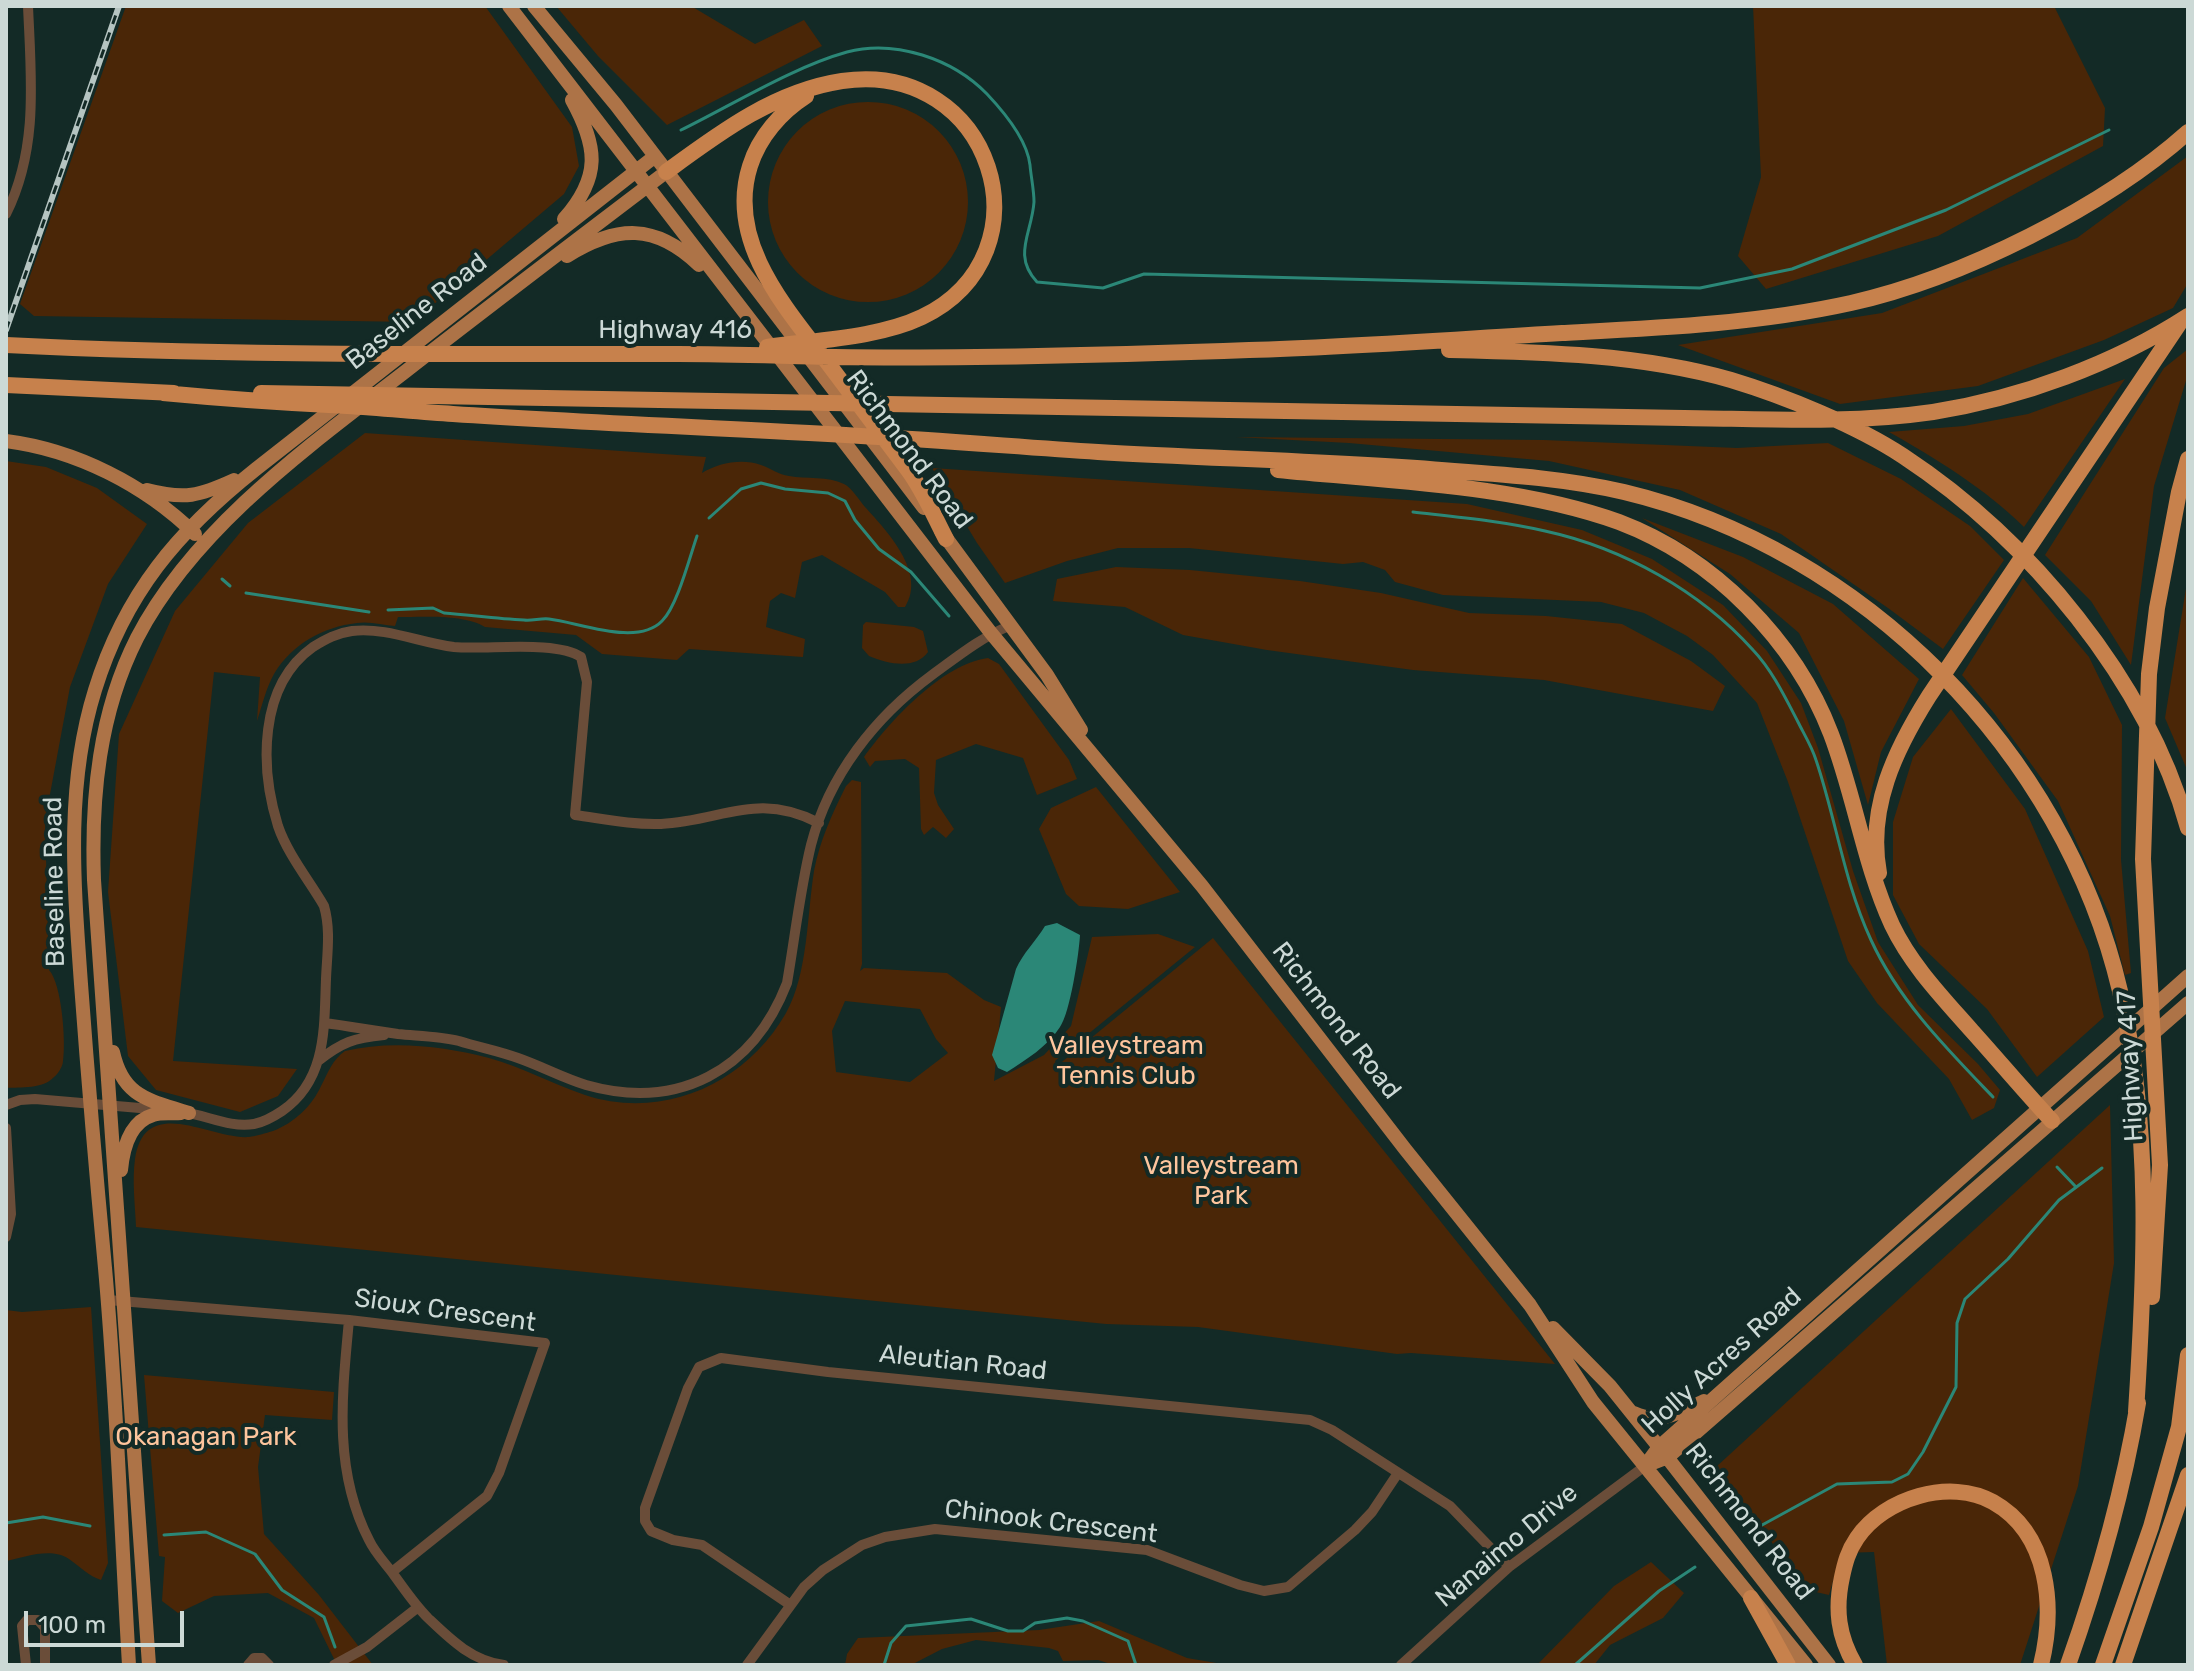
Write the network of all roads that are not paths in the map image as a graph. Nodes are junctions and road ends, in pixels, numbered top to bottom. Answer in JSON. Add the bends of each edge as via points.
{"nodes":[{"id":1,"x":28,"y":6,"type":"edge"},
{"id":2,"x":509,"y":6,"type":"edge"},
{"id":3,"x":534,"y":6,"type":"edge"},
{"id":4,"x":543,"y":52,"type":"junction"},
{"id":5,"x":825,"y":85,"type":"junction"},
{"id":6,"x":2188,"y":132,"type":"edge"},
{"id":7,"x":654,"y":157,"type":"junction"},
{"id":8,"x":636,"y":171,"type":"junction"},
{"id":9,"x":666,"y":172,"type":"junction"},
{"id":10,"x":647,"y":186,"type":"junction"},
{"id":11,"x":8,"y":210,"type":"edge"},
{"id":12,"x":537,"y":247,"type":"junction"},
{"id":13,"x":733,"y":297,"type":"junction"},
{"id":14,"x":486,"y":308,"type":"junction"},
{"id":15,"x":781,"y":312,"type":"junction"},
{"id":16,"x":2188,"y":314,"type":"edge"},
{"id":17,"x":6,"y":345,"type":"edge"},
{"id":18,"x":1343,"y":347,"type":"junction"},
{"id":19,"x":722,"y":354,"type":"junction"},
{"id":20,"x":6,"y":385,"type":"edge"},
{"id":21,"x":163,"y":393,"type":"junction"},
{"id":22,"x":6,"y":441,"type":"edge"},
{"id":23,"x":1102,"y":452,"type":"junction"},
{"id":24,"x":2188,"y":459,"type":"edge"},
{"id":25,"x":256,"y":469,"type":"junction"},
{"id":26,"x":133,"y":486,"type":"junction"},
{"id":27,"x":189,"y":527,"type":"junction"},
{"id":28,"x":946,"y":539,"type":"joint"},
{"id":29,"x":204,"y":543,"type":"junction"},
{"id":30,"x":1009,"y":626,"type":"junction"},
{"id":31,"x":991,"y":633,"type":"junction"},
{"id":32,"x":1103,"y":765,"type":"junction"},
{"id":33,"x":819,"y":823,"type":"junction"},
{"id":34,"x":2188,"y":827,"type":"edge"},
{"id":35,"x":1886,"y":910,"type":"junction"},
{"id":36,"x":2188,"y":976,"type":"edge"},
{"id":37,"x":2188,"y":1003,"type":"edge"},
{"id":38,"x":103,"y":1004,"type":"junction"},
{"id":39,"x":325,"y":1023,"type":"junction"},
{"id":40,"x":394,"y":1033,"type":"junction"},
{"id":41,"x":318,"y":1061,"type":"junction"},
{"id":42,"x":89,"y":1102,"type":"junction"},
{"id":43,"x":110,"y":1104,"type":"junction"},
{"id":44,"x":6,"y":1105,"type":"edge"},
{"id":45,"x":2039,"y":1107,"type":"junction"},
{"id":46,"x":189,"y":1113,"type":"junction"},
{"id":47,"x":2052,"y":1121,"type":"junction"},
{"id":48,"x":6,"y":1128,"type":"edge"},
{"id":49,"x":118,"y":1210,"type":"junction"},
{"id":50,"x":6,"y":1237,"type":"edge"},
{"id":51,"x":108,"y":1300,"type":"junction"},
{"id":52,"x":125,"y":1300,"type":"junction"},
{"id":53,"x":1530,"y":1305,"type":"junction"},
{"id":54,"x":349,"y":1320,"type":"junction"},
{"id":55,"x":2188,"y":1355,"type":"edge"},
{"id":56,"x":2188,"y":1388,"type":"edge"},
{"id":57,"x":1715,"y":1397,"type":"junction"},
{"id":58,"x":1630,"y":1411,"type":"junction"},
{"id":59,"x":2136,"y":1412,"type":"junction"},
{"id":60,"x":2179,"y":1427,"type":"junction"},
{"id":61,"x":1663,"y":1452,"type":"junction"},
{"id":62,"x":1645,"y":1466,"type":"junction"},
{"id":63,"x":1398,"y":1473,"type":"junction"},
{"id":64,"x":2188,"y":1475,"type":"edge"},
{"id":65,"x":1509,"y":1567,"type":"junction"},
{"id":66,"x":392,"y":1572,"type":"junction"},
{"id":67,"x":1751,"y":1598,"type":"junction"},
{"id":68,"x":789,"y":1604,"type":"junction"},
{"id":69,"x":417,"y":1608,"type":"junction"},
{"id":70,"x":26,"y":1665,"type":"edge"},
{"id":71,"x":45,"y":1665,"type":"edge"},
{"id":72,"x":129,"y":1665,"type":"edge"},
{"id":73,"x":149,"y":1665,"type":"edge"},
{"id":74,"x":248,"y":1665,"type":"edge"},
{"id":75,"x":269,"y":1665,"type":"edge"},
{"id":76,"x":334,"y":1665,"type":"edge"},
{"id":77,"x":504,"y":1665,"type":"edge"},
{"id":78,"x":747,"y":1665,"type":"edge"},
{"id":79,"x":1401,"y":1665,"type":"edge"},
{"id":80,"x":1788,"y":1665,"type":"edge"},
{"id":81,"x":1806,"y":1665,"type":"edge"},
{"id":82,"x":1829,"y":1665,"type":"edge"},
{"id":83,"x":1855,"y":1665,"type":"edge"},
{"id":84,"x":2041,"y":1665,"type":"edge"},
{"id":85,"x":2068,"y":1665,"type":"edge"},
{"id":86,"x":2103,"y":1665,"type":"edge"},
{"id":87,"x":2123,"y":1665,"type":"edge"}],
"edges":[{"from":1,"to":11,"type":"street","via":[[32,113],[27,150]]},
{"from":2,"to":4,"type":"main road"},
{"from":3,"to":7,"type":"main road"},
{"from":4,"to":8,"type":"main road","name":"Richmond Road"},
{"from":4,"to":12,"type":"main road","via":[[587,129],[592,156],[582,195]]},
{"from":5,"to":9,"type":"highway","via":[[742,119]]},
{"from":5,"to":15,"type":"highway","via":[[774,124],[752,158],[745,187],[748,233]]},
{"from":5,"to":19,"type":"highway","via":[[855,80],[901,84],[928,94],[962,120],[991,177],[993,219],[986,246],[965,283],[923,317],[884,329]]},
{"from":6,"to":18,"type":"highway","via":[[2160,157],[2056,223],[1932,277],[1856,302],[1706,325]]},
{"from":7,"to":8,"type":"main road","name":"Baseline Road"},
{"from":7,"to":9,"type":"main road"},
{"from":8,"to":10,"type":"main road","name":"Richmond Road"},
{"from":8,"to":12,"type":"main road","name":"Baseline Road"},
{"from":9,"to":10,"type":"main road","name":"Baseline Road"},
{"from":9,"to":15,"type":"main road"},
{"from":10,"to":13,"type":"main road","name":"Richmond Road"},
{"from":10,"to":14,"type":"main road","name":"Baseline Road"},
{"from":12,"to":25,"type":"main road","name":"Baseline Road"},
{"from":13,"to":14,"type":"main road","via":[[676,245],[632,233],[589,243]]},
{"from":13,"to":31,"type":"main road","name":"Richmond Road"},
{"from":14,"to":29,"type":"main road","name":"Baseline Road","via":[[320,438]]},
{"from":15,"to":28,"type":"highway","via":[[905,474]]},
{"from":16,"to":21,"type":"highway","via":[[2166,331],[2101,363],[1989,400],[1868,418]]},
{"from":16,"to":35,"type":"highway","via":[[1900,745],[1882,796],[1877,830]]},
{"from":17,"to":19,"type":"highway","name":"Highway 416","via":[[276,354]]},
{"from":18,"to":19,"type":"highway","name":"Highway 416","via":[[1094,355]]},
{"from":18,"to":34,"type":"highway","via":[[1518,352],[1673,367],[1744,385],[1850,427],[1900,454],[1998,530],[2083,625],[2129,692]]},
{"from":20,"to":21,"type":"highway"},
{"from":21,"to":23,"type":"highway","via":[[274,404]]},
{"from":22,"to":26,"type":"main road","via":[[76,459]]},
{"from":23,"to":35,"type":"highway","via":[[1519,497],[1597,515],[1668,546],[1753,612],[1803,677],[1831,735]]},
{"from":23,"to":59,"type":"highway","via":[[1437,469],[1626,492],[1695,514],[1801,563],[1925,656],[2004,744],[2062,839],[2115,969],[2136,1081],[2144,1230]]},
{"from":24,"to":59,"type":"highway","name":"Highway 417","via":[[2149,674],[2143,859],[2160,1165],[2158,1227]]},
{"from":25,"to":26,"type":"main road","via":[[191,496]]},
{"from":25,"to":27,"type":"main road","name":"Baseline Road"},
{"from":26,"to":27,"type":"main road"},
{"from":27,"to":29,"type":"main road"},
{"from":27,"to":42,"type":"main road","name":"Baseline Road","via":[[126,612],[102,669],[83,739],[73,867]]},
{"from":28,"to":30,"type":"main road","name":"Richmond Road"},
{"from":29,"to":38,"type":"main road","name":"Baseline Road","via":[[138,637],[107,716],[93,840]]},
{"from":30,"to":31,"type":"street"},
{"from":30,"to":32,"type":"main road","name":"Richmond Road","via":[[1047,675]]},
{"from":31,"to":32,"type":"main road","name":"Richmond Road"},
{"from":31,"to":33,"type":"street","via":[[888,713],[840,774]]},
{"from":32,"to":53,"type":"main road","name":"Richmond Road"},
{"from":33,"to":39,"type":"street","via":[[771,807],[663,824],[575,815],[587,682],[581,657],[544,649],[455,647],[380,631],[330,636],[300,657],[280,682],[266,745],[279,828],[327,916]]},
{"from":33,"to":40,"type":"street","via":[[780,1002],[749,1048],[710,1076],[670,1091],[627,1093],[459,1042]]},
{"from":35,"to":45,"type":"highway","via":[[1918,966]]},
{"from":36,"to":45,"type":"main road","name":"Holly Acres Road"},
{"from":37,"to":47,"type":"main road","name":"Holly Acres Road"},
{"from":38,"to":43,"type":"main road","name":"Baseline Road"},
{"from":38,"to":46,"type":"main road","via":[[122,1080],[142,1098]]},
{"from":39,"to":40,"type":"street"},
{"from":39,"to":41,"type":"street"},
{"from":40,"to":41,"type":"street","via":[[354,1038]]},
{"from":41,"to":46,"type":"street","via":[[297,1100],[269,1120],[236,1124]]},
{"from":42,"to":43,"type":"street"},
{"from":42,"to":44,"type":"street","via":[[35,1099]]},
{"from":42,"to":51,"type":"main road","name":"Baseline Road"},
{"from":43,"to":46,"type":"street"},
{"from":43,"to":49,"type":"main road","name":"Baseline Road"},
{"from":45,"to":47,"type":"highway"},
{"from":45,"to":57,"type":"main road","name":"Holly Acres Road"},
{"from":46,"to":49,"type":"main road","via":[[153,1115],[134,1129],[123,1153]]},
{"from":47,"to":61,"type":"main road","name":"Holly Acres Road"},
{"from":48,"to":50,"type":"street","via":[[11,1214]]},
{"from":49,"to":52,"type":"main road","name":"Baseline Road"},
{"from":51,"to":52,"type":"street","name":"Sioux Crescent"},
{"from":51,"to":72,"type":"main road","name":"Baseline Road"},
{"from":52,"to":54,"type":"street","name":"Sioux Crescent"},
{"from":52,"to":73,"type":"main road","name":"Baseline Road"},
{"from":53,"to":58,"type":"main road","name":"Richmond Road"},
{"from":53,"to":62,"type":"main road","name":"Richmond Road","via":[[1593,1402]]},
{"from":54,"to":66,"type":"street","via":[[341,1422],[345,1472],[370,1543]]},
{"from":54,"to":66,"type":"street","name":"Sioux Crescent","via":[[545,1343],[487,1496]]},
{"from":55,"to":60,"type":"highway"},
{"from":56,"to":60,"type":"highway"},
{"from":57,"to":58,"type":"main road","via":[[1658,1419]]},
{"from":57,"to":61,"type":"main road","name":"Holly Acres Road"},
{"from":58,"to":61,"type":"main road","name":"Richmond Road"},
{"from":59,"to":85,"type":"highway","name":"Highway 417","via":[[2114,1511]]},
{"from":60,"to":86,"type":"highway"},
{"from":61,"to":62,"type":"main road","name":"Holly Acres Road"},
{"from":61,"to":82,"type":"main road","name":"Richmond Road"},
{"from":62,"to":65,"type":"street","name":"Nanaimo Drive"},
{"from":62,"to":67,"type":"main road","name":"Richmond Road"},
{"from":63,"to":65,"type":"street","name":"Aleutian Road","via":[[1450,1506]]},
{"from":63,"to":68,"type":"street","name":"Chinook Crescent","via":[[1355,1530],[1288,1587],[1264,1591],[1240,1585],[1147,1550],[935,1529],[862,1545],[823,1570]]},
{"from":63,"to":68,"type":"street","name":"Aleutian Road","via":[[1310,1420],[721,1358],[699,1367],[688,1388],[645,1521],[651,1531],[702,1545]]},
{"from":64,"to":87,"type":"highway"},
{"from":65,"to":79,"type":"street","name":"Nanaimo Drive"},
{"from":66,"to":69,"type":"street"},
{"from":67,"to":80,"type":"highway"},
{"from":67,"to":81,"type":"main road","name":"Richmond Road"},
{"from":68,"to":78,"type":"street","name":"Chinook Crescent"},
{"from":69,"to":76,"type":"street"},
{"from":69,"to":77,"type":"street","via":[[451,1641],[474,1656]]},
{"from":70,"to":71,"type":"street","via":[[22,1626],[38,1620],[45,1628]]},
{"from":74,"to":75,"type":"street","via":[[262,1658]]},
{"from":83,"to":84,"type":"highway","via":[[1836,1605],[1846,1556],[1858,1535],[1897,1504],[1951,1492],[1973,1494],[2009,1514],[2039,1555],[2050,1620]]}]}
